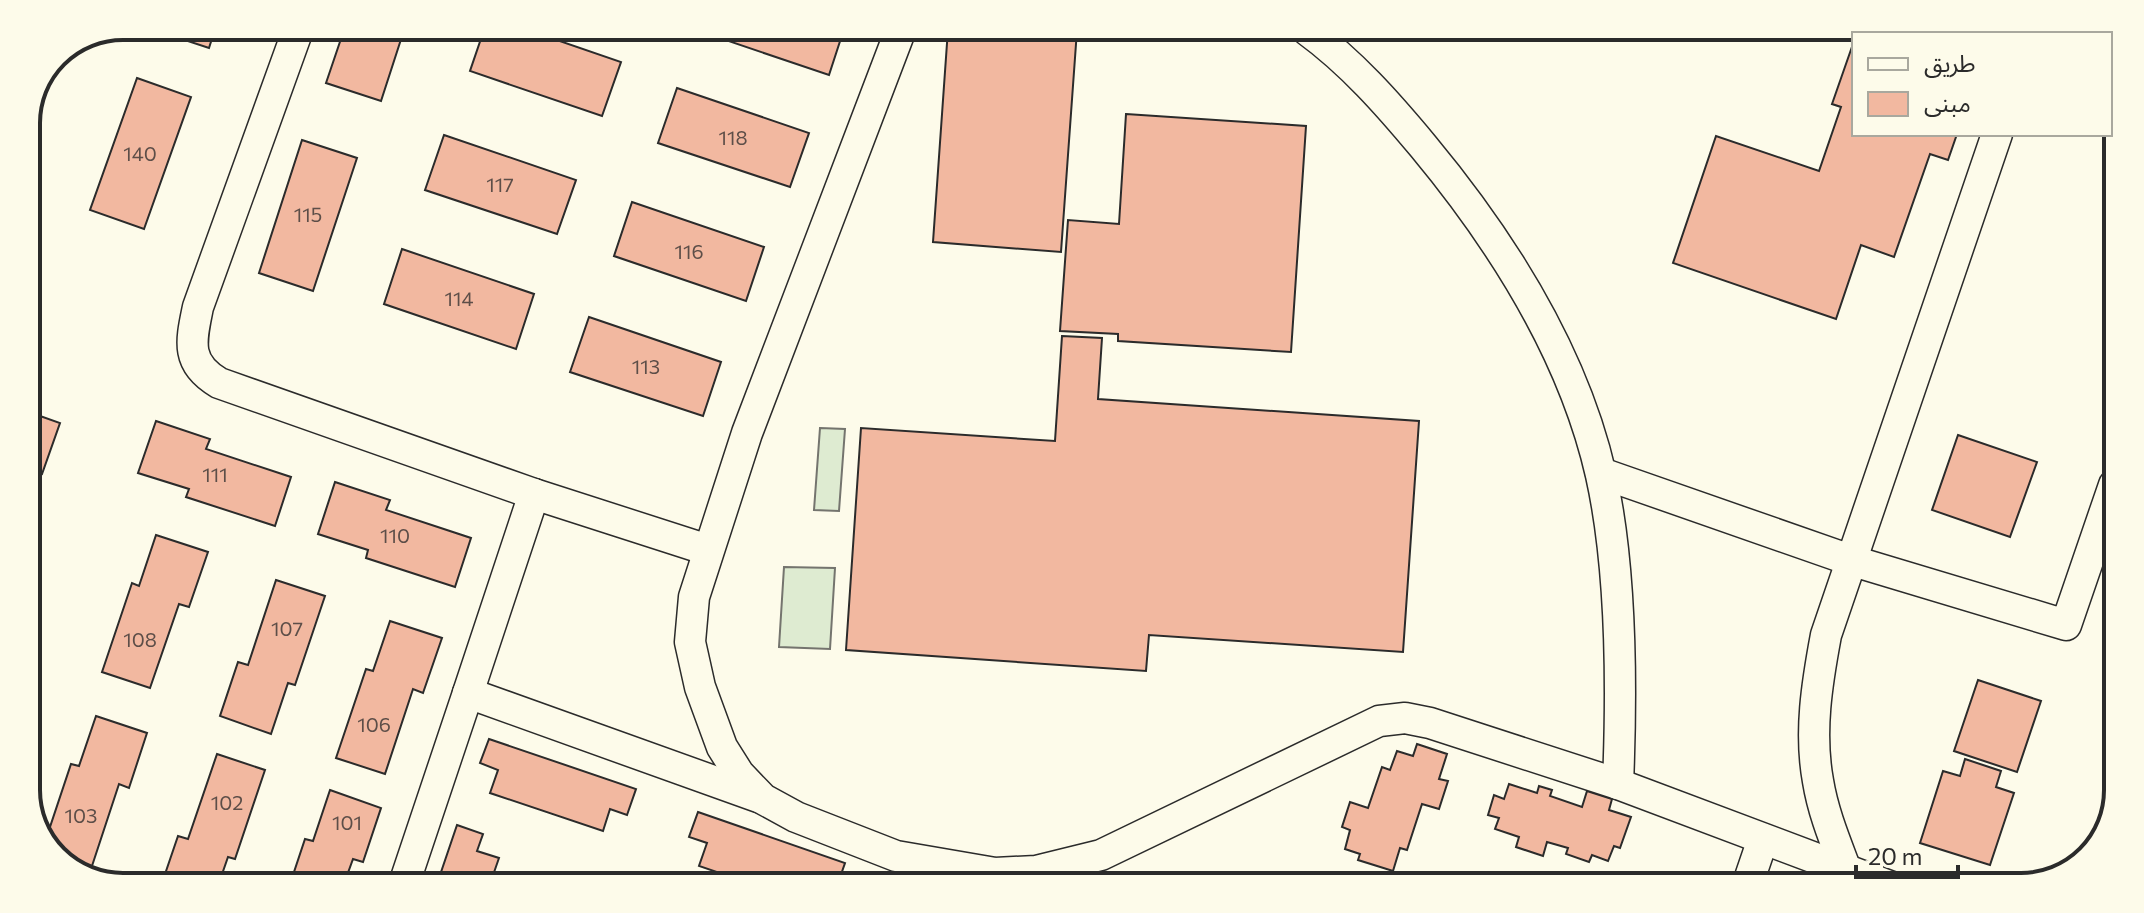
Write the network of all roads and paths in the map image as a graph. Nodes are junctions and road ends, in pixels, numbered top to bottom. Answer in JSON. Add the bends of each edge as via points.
{"nodes":[{"id":1,"x":294,"y":40,"type":"edge"},
{"id":2,"x":897,"y":40,"type":"edge"},
{"id":3,"x":1318,"y":40,"type":"edge"},
{"id":4,"x":1996,"y":136,"type":"edge"},
{"id":5,"x":1601,"y":473,"type":"junction"},
{"id":6,"x":534,"y":494,"type":"junction"},
{"id":7,"x":2104,"y":514,"type":"edge"},
{"id":8,"x":708,"y":550,"type":"junction"},
{"id":9,"x":1853,"y":561,"type":"junction"},
{"id":10,"x":468,"y":693,"type":"junction"},
{"id":11,"x":1618,"y":784,"type":"junction"},
{"id":12,"x":763,"y":799,"type":"junction"},
{"id":13,"x":1763,"y":839,"type":"junction"},
{"id":14,"x":891,"y":869,"type":"edge"},
{"id":15,"x":1846,"y":870,"type":"junction"},
{"id":16,"x":408,"y":873,"type":"edge"},
{"id":17,"x":1751,"y":873,"type":"edge"},
{"id":18,"x":1854,"y":873,"type":"edge"}],
"edges":[{"from":1,"to":6,"type":"street","via":[[198,307],[192,344],[198,366],[219,383]]},
{"from":2,"to":8,"type":"street","via":[[747,433]]},
{"from":3,"to":5,"type":"street","via":[[1379,94],[1500,248],[1551,338]]},
{"from":4,"to":9,"type":"street"},
{"from":5,"to":9,"type":"street"},
{"from":5,"to":11,"type":"street","via":[[1618,646]]},
{"from":6,"to":8,"type":"street"},
{"from":6,"to":10,"type":"street"},
{"from":7,"to":9,"type":"street","via":[[2066,625]]},
{"from":8,"to":12,"type":"street","via":[[694,597],[690,642],[722,747]]},
{"from":9,"to":15,"type":"street","via":[[1826,635],[1813,738],[1818,781]]},
{"from":10,"to":12,"type":"street"},
{"from":10,"to":16,"type":"street"},
{"from":11,"to":13,"type":"street"},
{"from":11,"to":14,"type":"street","via":[[1430,723],[1405,718],[1379,721],[1142,836],[1072,864],[995,873]]},
{"from":12,"to":14,"type":"street"},
{"from":13,"to":15,"type":"street"},
{"from":13,"to":17,"type":"street"},
{"from":15,"to":18,"type":"street"}]}
